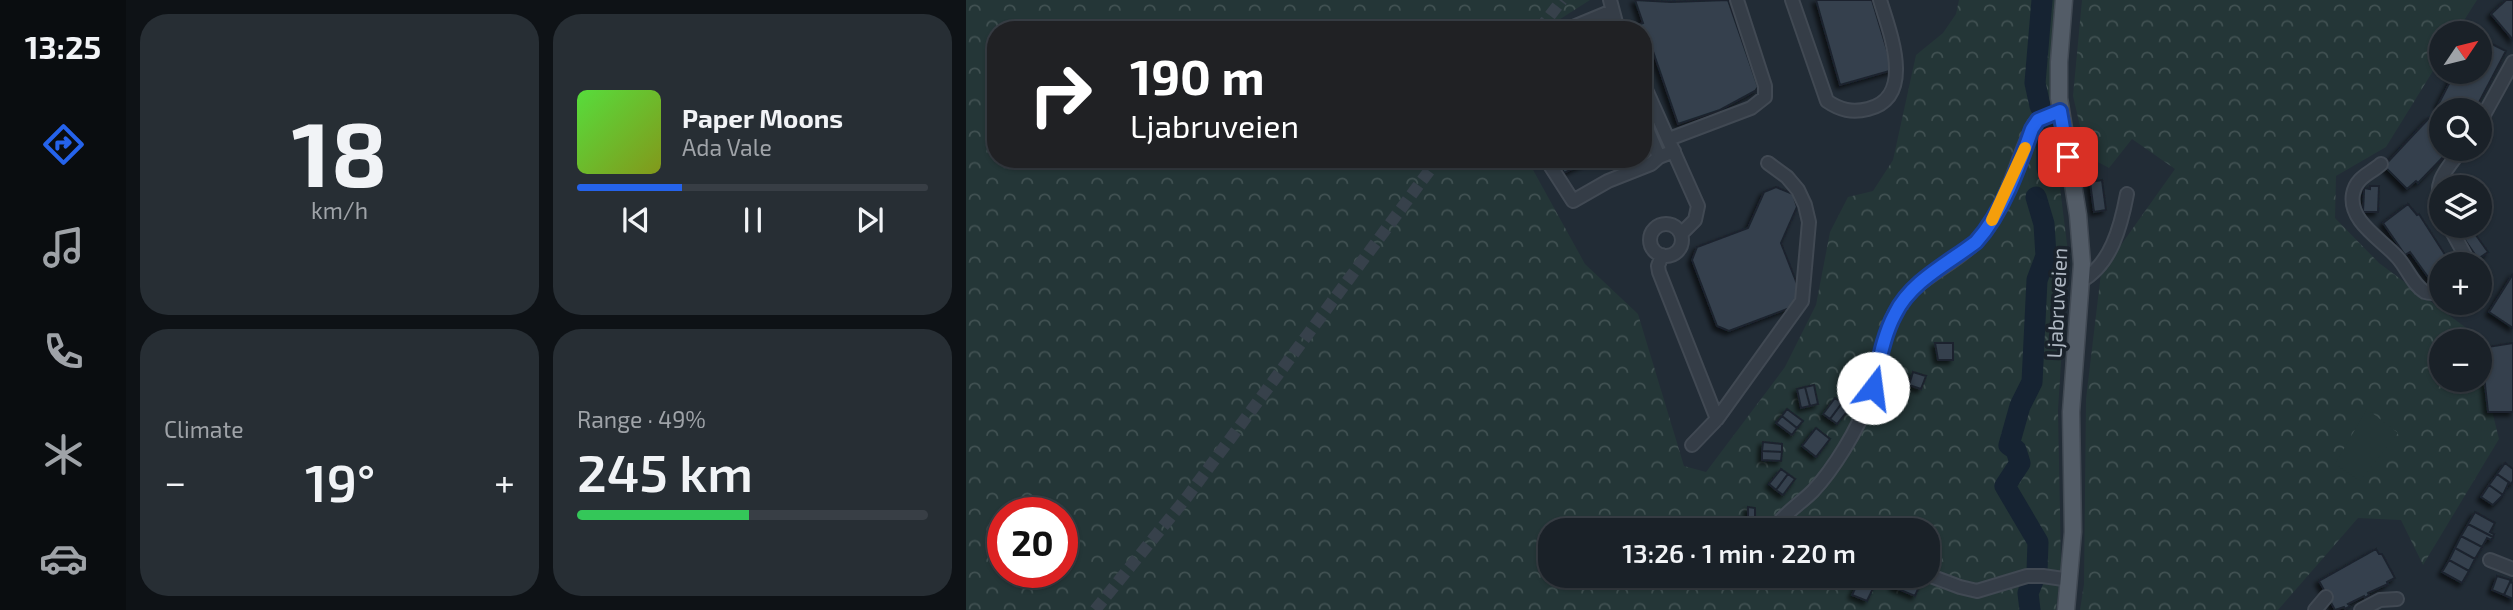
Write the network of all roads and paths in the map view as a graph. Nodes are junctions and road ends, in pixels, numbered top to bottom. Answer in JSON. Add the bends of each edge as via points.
{"nodes":[{"id":1,"x":1737,"y":0,"type":"edge"},
{"id":2,"x":1792,"y":0,"type":"edge"},
{"id":3,"x":1880,"y":0,"type":"edge"},
{"id":4,"x":2064,"y":0,"type":"edge"},
{"id":5,"x":1611,"y":6,"type":"edge"},
{"id":6,"x":1597,"y":17,"type":"junction"},
{"id":7,"x":1587,"y":21,"type":"edge"},
{"id":8,"x":1599,"y":21,"type":"edge"},
{"id":9,"x":2513,"y":62,"type":"edge"},
{"id":10,"x":2492,"y":100,"type":"edge"},
{"id":11,"x":1652,"y":102,"type":"edge"},
{"id":12,"x":2060,"y":111,"type":"junction"},
{"id":13,"x":1652,"y":141,"type":"edge"},
{"id":14,"x":1672,"y":145,"type":"junction"},
{"id":15,"x":1659,"y":157,"type":"junction"},
{"id":16,"x":1652,"y":163,"type":"edge"},
{"id":17,"x":1768,"y":163,"type":"dead end"},
{"id":18,"x":2381,"y":164,"type":"dead end"},
{"id":19,"x":1552,"y":168,"type":"edge"},
{"id":20,"x":1641,"y":168,"type":"edge"},
{"id":21,"x":2127,"y":194,"type":"dead end"},
{"id":22,"x":1681,"y":234,"type":"junction"},
{"id":23,"x":1662,"y":255,"type":"junction"},
{"id":24,"x":2081,"y":281,"type":"junction"},
{"id":25,"x":2429,"y":293,"type":"edge"},
{"id":26,"x":1717,"y":419,"type":"junction"},
{"id":27,"x":1692,"y":445,"type":"dead end"},
{"id":28,"x":1783,"y":518,"type":"edge"},
{"id":29,"x":2490,"y":560,"type":"dead end"},
{"id":30,"x":2513,"y":569,"type":"edge"},
{"id":31,"x":1940,"y":580,"type":"edge"},
{"id":32,"x":2070,"y":580,"type":"junction"},
{"id":33,"x":2326,"y":597,"type":"dead end"},
{"id":34,"x":2397,"y":599,"type":"dead end"},
{"id":35,"x":2066,"y":610,"type":"edge"},
{"id":36,"x":2315,"y":610,"type":"edge"},
{"id":37,"x":2361,"y":610,"type":"edge"}],
"edges":[{"from":1,"to":14,"type":"lane","via":[[1765,97]]},
{"from":2,"to":3,"type":"lane","via":[[1827,101],[1852,111],[1885,102],[1896,83]]},
{"from":4,"to":12,"type":"main road","name":"Ljabruveien"},
{"from":5,"to":6,"type":"lane"},
{"from":6,"to":7,"type":"lane"},
{"from":6,"to":8,"type":"lane"},
{"from":9,"to":10,"type":"lane"},
{"from":11,"to":14,"type":"lane"},
{"from":12,"to":24,"type":"main road","name":"Ljabruveien","via":[[2078,215]]},
{"from":12,"to":28,"type":"lane","via":[[2034,124],[1999,206],[1979,239],[1922,282],[1900,305],[1858,423],[1829,472]]},
{"from":13,"to":15,"type":"lane"},
{"from":14,"to":15,"type":"lane"},
{"from":14,"to":22,"type":"lane","via":[[1698,206],[1695,220]]},
{"from":15,"to":16,"type":"lane"},
{"from":17,"to":26,"type":"lane","via":[[1794,185],[1805,205],[1809,222],[1804,293],[1796,311]]},
{"from":18,"to":25,"type":"lane","via":[[2356,184],[2352,202],[2356,213]]},
{"from":19,"to":20,"type":"lane","via":[[1573,201]]},
{"from":21,"to":24,"type":"lane","via":[[2117,234],[2100,268]]},
{"from":22,"to":23,"type":"lane","via":[[1677,251]]},
{"from":22,"to":23,"type":"lane","via":[[1670,225],[1655,228],[1650,243]]},
{"from":23,"to":26,"type":"lane","via":[[1659,272]]},
{"from":24,"to":32,"type":"main road","name":"Ljabruveien","via":[[2071,412]]},
{"from":26,"to":27,"type":"lane"},
{"from":29,"to":30,"type":"lane"},
{"from":31,"to":32,"type":"lane","via":[[1977,591],[2027,576]]},
{"from":32,"to":35,"type":"main road","name":"Ljabruveien"},
{"from":33,"to":36,"type":"lane"},
{"from":34,"to":37,"type":"lane","via":[[2380,600]]}]}
